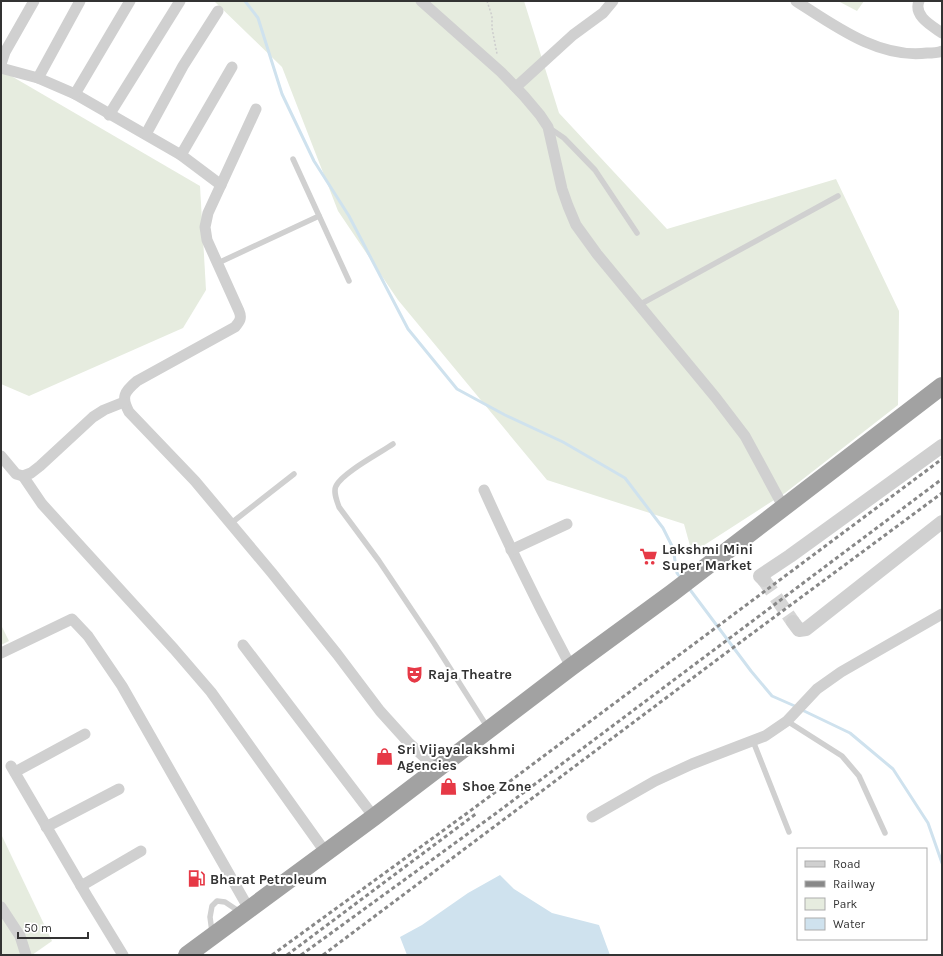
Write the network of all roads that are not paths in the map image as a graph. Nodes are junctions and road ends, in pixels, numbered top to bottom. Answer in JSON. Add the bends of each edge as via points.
{"nodes":[{"id":1,"x":34,"y":1,"type":"edge"},
{"id":2,"x":80,"y":1,"type":"edge"},
{"id":3,"x":130,"y":1,"type":"edge"},
{"id":4,"x":180,"y":1,"type":"edge"},
{"id":5,"x":421,"y":1,"type":"edge"},
{"id":6,"x":613,"y":1,"type":"edge"},
{"id":7,"x":796,"y":1,"type":"edge"},
{"id":8,"x":919,"y":1,"type":"edge"},
{"id":9,"x":218,"y":11,"type":"dead end"},
{"id":10,"x":942,"y":34,"type":"edge"},
{"id":11,"x":942,"y":51,"type":"edge"},
{"id":12,"x":1,"y":64,"type":"edge"},
{"id":13,"x":232,"y":67,"type":"dead end"},
{"id":14,"x":1,"y":68,"type":"edge"},
{"id":15,"x":38,"y":78,"type":"junction"},
{"id":16,"x":516,"y":87,"type":"junction"},
{"id":17,"x":75,"y":94,"type":"junction"},
{"id":18,"x":256,"y":109,"type":"dead end"},
{"id":19,"x":109,"y":114,"type":"junction"},
{"id":20,"x":548,"y":127,"type":"junction"},
{"id":21,"x":146,"y":134,"type":"junction"},
{"id":22,"x":182,"y":155,"type":"junction"},
{"id":23,"x":292,"y":159,"type":"dead end"},
{"id":24,"x":221,"y":185,"type":"junction"},
{"id":25,"x":838,"y":196,"type":"dead end"},
{"id":26,"x":319,"y":216,"type":"junction"},
{"id":27,"x":637,"y":233,"type":"dead end"},
{"id":28,"x":218,"y":263,"type":"junction"},
{"id":29,"x":349,"y":281,"type":"dead end"},
{"id":30,"x":638,"y":305,"type":"junction"},
{"id":31,"x":942,"y":386,"type":"edge"},
{"id":32,"x":124,"y":402,"type":"junction"},
{"id":33,"x":393,"y":444,"type":"dead end"},
{"id":34,"x":942,"y":446,"type":"edge"},
{"id":35,"x":1,"y":456,"type":"edge"},
{"id":36,"x":294,"y":474,"type":"dead end"},
{"id":37,"x":23,"y":476,"type":"junction"},
{"id":38,"x":484,"y":490,"type":"dead end"},
{"id":39,"x":784,"y":508,"type":"junction"},
{"id":40,"x":942,"y":522,"type":"edge"},
{"id":41,"x":230,"y":524,"type":"junction"},
{"id":42,"x":567,"y":524,"type":"dead end"},
{"id":43,"x":511,"y":550,"type":"junction"},
{"id":44,"x":764,"y":580,"type":"dead end"},
{"id":45,"x":942,"y":614,"type":"edge"},
{"id":46,"x":793,"y":622,"type":"tunnel mouth"},
{"id":47,"x":243,"y":645,"type":"dead end"},
{"id":48,"x":1,"y":653,"type":"edge"},
{"id":49,"x":571,"y":667,"type":"junction"},
{"id":50,"x":790,"y":717,"type":"junction"},
{"id":51,"x":489,"y":730,"type":"junction"},
{"id":52,"x":85,"y":734,"type":"dead end"},
{"id":53,"x":752,"y":741,"type":"junction"},
{"id":54,"x":437,"y":769,"type":"junction"},
{"id":55,"x":119,"y":789,"type":"dead end"},
{"id":56,"x":374,"y":817,"type":"junction"},
{"id":57,"x":592,"y":817,"type":"dead end"},
{"id":58,"x":46,"y":827,"type":"junction"},
{"id":59,"x":789,"y":832,"type":"dead end"},
{"id":60,"x":885,"y":833,"type":"dead end"},
{"id":61,"x":141,"y":850,"type":"dead end"},
{"id":62,"x":326,"y":853,"type":"junction"},
{"id":63,"x":80,"y":886,"type":"junction"},
{"id":64,"x":1,"y":907,"type":"edge"},
{"id":65,"x":246,"y":911,"type":"junction"},
{"id":66,"x":212,"y":936,"type":"junction"},
{"id":67,"x":26,"y":955,"type":"edge"},
{"id":68,"x":123,"y":955,"type":"edge"},
{"id":69,"x":187,"y":955,"type":"edge"}],
"edges":[{"from":1,"to":12,"type":"street","via":[[5,52]]},
{"from":2,"to":15,"type":"street"},
{"from":3,"to":17,"type":"street"},
{"from":4,"to":19,"type":"street"},
{"from":5,"to":16,"type":"street"},
{"from":6,"to":16,"type":"street","via":[[603,13],[574,35]]},
{"from":7,"to":11,"type":"street","via":[[837,28],[870,44],[897,53]]},
{"from":8,"to":10,"type":"street","via":[[917,10],[920,15]]},
{"from":9,"to":21,"type":"street","via":[[183,66]]},
{"from":13,"to":22,"type":"street"},
{"from":14,"to":15,"type":"street"},
{"from":15,"to":17,"type":"street"},
{"from":16,"to":20,"type":"street"},
{"from":17,"to":19,"type":"street"},
{"from":18,"to":24,"type":"street"},
{"from":19,"to":21,"type":"street"},
{"from":20,"to":27,"type":"lane","via":[[564,138],[595,170]]},
{"from":20,"to":30,"type":"street","via":[[562,189],[576,225]]},
{"from":21,"to":22,"type":"street"},
{"from":22,"to":24,"type":"street"},
{"from":23,"to":26,"type":"lane"},
{"from":24,"to":28,"type":"street","via":[[208,213],[205,227],[207,240]]},
{"from":25,"to":30,"type":"lane"},
{"from":26,"to":28,"type":"lane"},
{"from":26,"to":29,"type":"lane"},
{"from":28,"to":32,"type":"street","via":[[241,316],[240,322],[137,381],[125,394]]},
{"from":30,"to":39,"type":"street","via":[[745,436]]},
{"from":31,"to":39,"type":"highway"},
{"from":32,"to":37,"type":"street","via":[[94,417],[40,466]]},
{"from":32,"to":41,"type":"street","via":[[129,412],[195,482]]},
{"from":33,"to":51,"type":"lane","via":[[342,477],[335,487],[335,497],[339,507],[379,561]]},
{"from":34,"to":44,"type":"street","via":[[760,576]]},
{"from":35,"to":37,"type":"street","via":[[16,474]]},
{"from":36,"to":41,"type":"lane"},
{"from":37,"to":62,"type":"street","via":[[42,504],[211,692]]},
{"from":38,"to":43,"type":"street"},
{"from":39,"to":49,"type":"highway"},
{"from":40,"to":46,"type":"street","via":[[806,629],[799,630]]},
{"from":41,"to":54,"type":"street","via":[[337,654],[380,711]]},
{"from":42,"to":43,"type":"street"},
{"from":43,"to":49,"type":"street"},
{"from":45,"to":50,"type":"street","via":[[841,672],[817,689]]},
{"from":47,"to":56,"type":"street"},
{"from":48,"to":65,"type":"street","via":[[72,619],[88,636],[122,686]]},
{"from":49,"to":51,"type":"highway"},
{"from":50,"to":53,"type":"street","via":[[765,736]]},
{"from":50,"to":60,"type":"lane","via":[[842,756],[859,776]]},
{"from":51,"to":54,"type":"highway"},
{"from":52,"to":58,"type":"street","via":[[13,769]]},
{"from":53,"to":57,"type":"street","via":[[661,778]]},
{"from":53,"to":59,"type":"lane"},
{"from":54,"to":56,"type":"highway"},
{"from":55,"to":58,"type":"street"},
{"from":56,"to":62,"type":"highway"},
{"from":58,"to":63,"type":"street"},
{"from":61,"to":63,"type":"street"},
{"from":62,"to":65,"type":"highway"},
{"from":63,"to":68,"type":"street"},
{"from":64,"to":67,"type":"street","via":[[20,936]]},
{"from":65,"to":66,"type":"highway"},
{"from":65,"to":66,"type":"lane","via":[[217,901],[212,906],[210,917]]},
{"from":66,"to":69,"type":"highway"}]}
